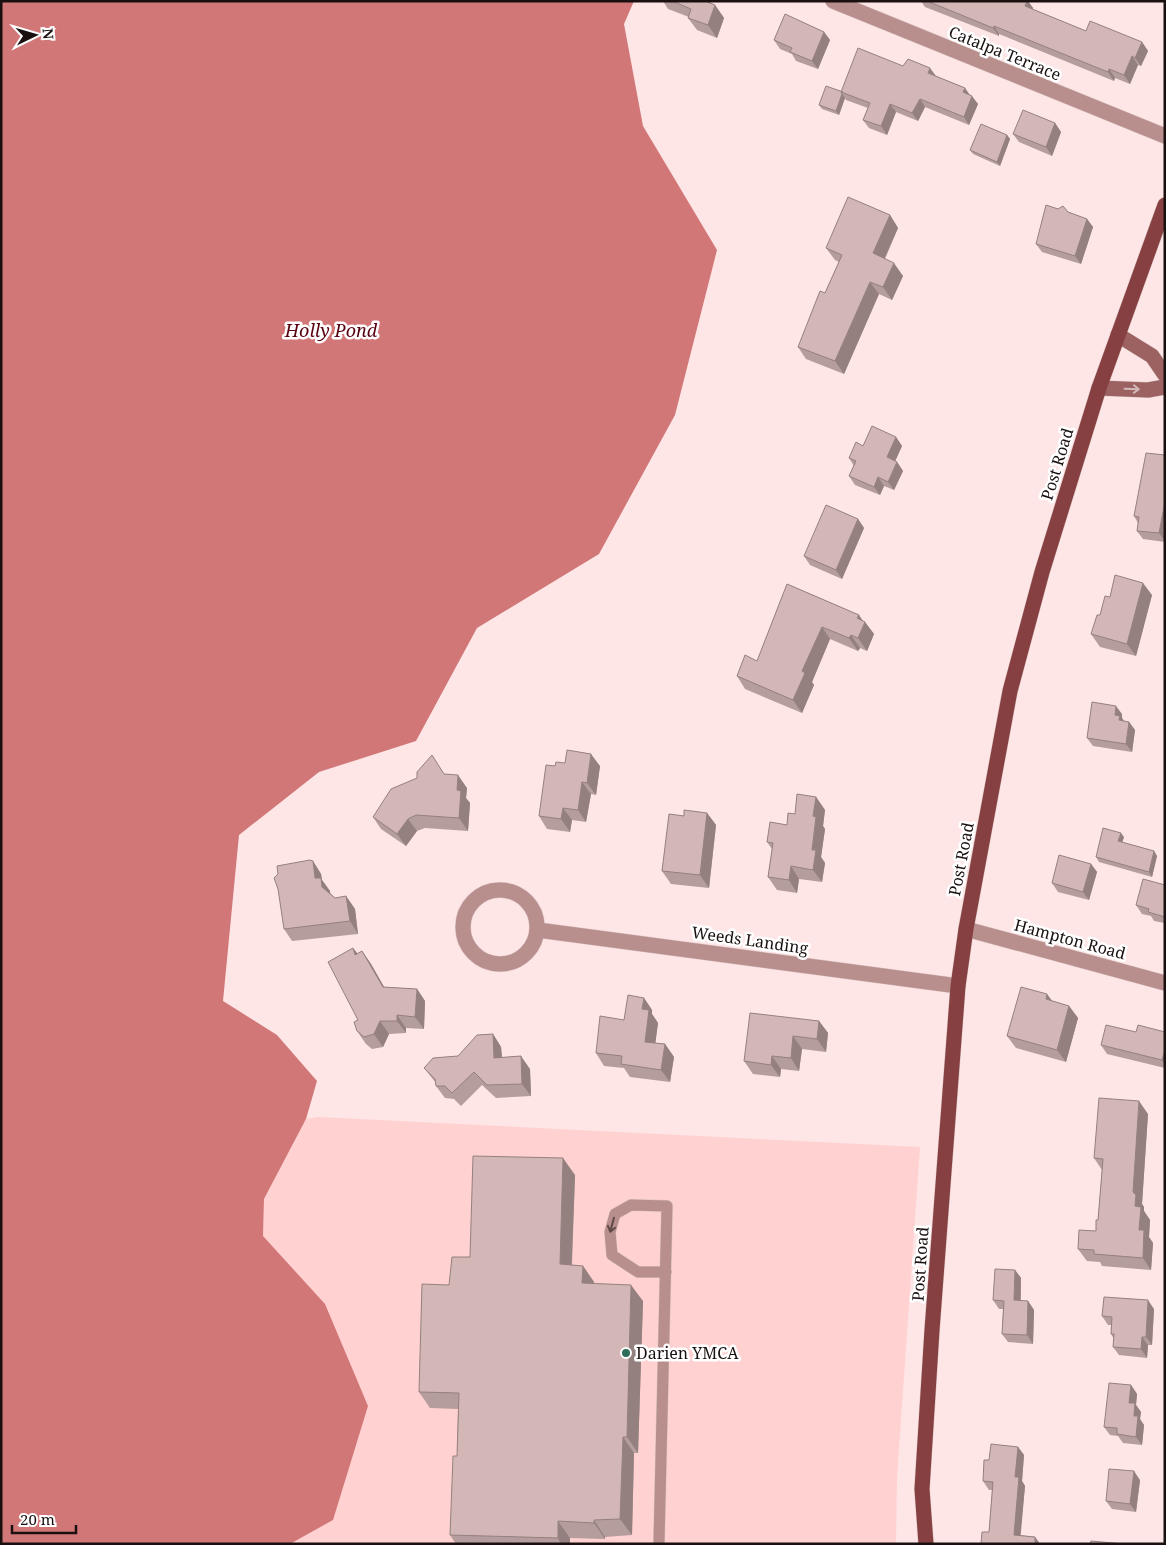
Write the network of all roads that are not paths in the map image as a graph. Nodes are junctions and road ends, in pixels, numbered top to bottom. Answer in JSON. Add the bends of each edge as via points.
{"nodes":[{"id":1,"x":833,"y":1,"type":"edge"},
{"id":2,"x":1165,"y":136,"type":"edge"},
{"id":3,"x":1165,"y":205,"type":"edge"},
{"id":4,"x":1118,"y":334,"type":"junction"},
{"id":5,"x":1165,"y":374,"type":"edge"},
{"id":6,"x":1165,"y":387,"type":"edge"},
{"id":7,"x":1099,"y":388,"type":"junction"},
{"id":8,"x":966,"y":929,"type":"junction"},
{"id":9,"x":538,"y":930,"type":"junction"},
{"id":10,"x":1165,"y":984,"type":"edge"},
{"id":11,"x":958,"y":986,"type":"junction"},
{"id":12,"x":666,"y":1272,"type":"junction"},
{"id":13,"x":659,"y":1544,"type":"edge"},
{"id":14,"x":926,"y":1544,"type":"edge"}],
"edges":[{"from":1,"to":2,"type":"street","name":"Catalpa Terrace"},
{"from":3,"to":4,"type":"main road","name":"Post Road"},
{"from":4,"to":5,"type":"main road","via":[[1152,356]]},
{"from":4,"to":7,"type":"main road","name":"Post Road"},
{"from":7,"to":6,"type":"main road","one_way":true,"via":[[1148,390]]},
{"from":7,"to":8,"type":"main road","name":"Post Road","via":[[1010,691]]},
{"from":8,"to":10,"type":"street","name":"Hampton Road"},
{"from":8,"to":11,"type":"main road","name":"Post Road"},
{"from":9,"to":9,"type":"street","via":[[537,917],[531,905],[510,890],[484,892],[466,911],[463,924],[464,937],[470,949],[491,963],[516,961],[535,943]]},
{"from":9,"to":11,"type":"street","name":"Weeds Landing"},
{"from":11,"to":14,"type":"main road","name":"Post Road","via":[[922,1489]]},
{"from":12,"to":12,"type":"lane","one_way":true,"via":[[667,1206],[631,1206],[615,1214],[610,1232],[612,1255],[638,1272]]},
{"from":12,"to":13,"type":"lane"}]}
